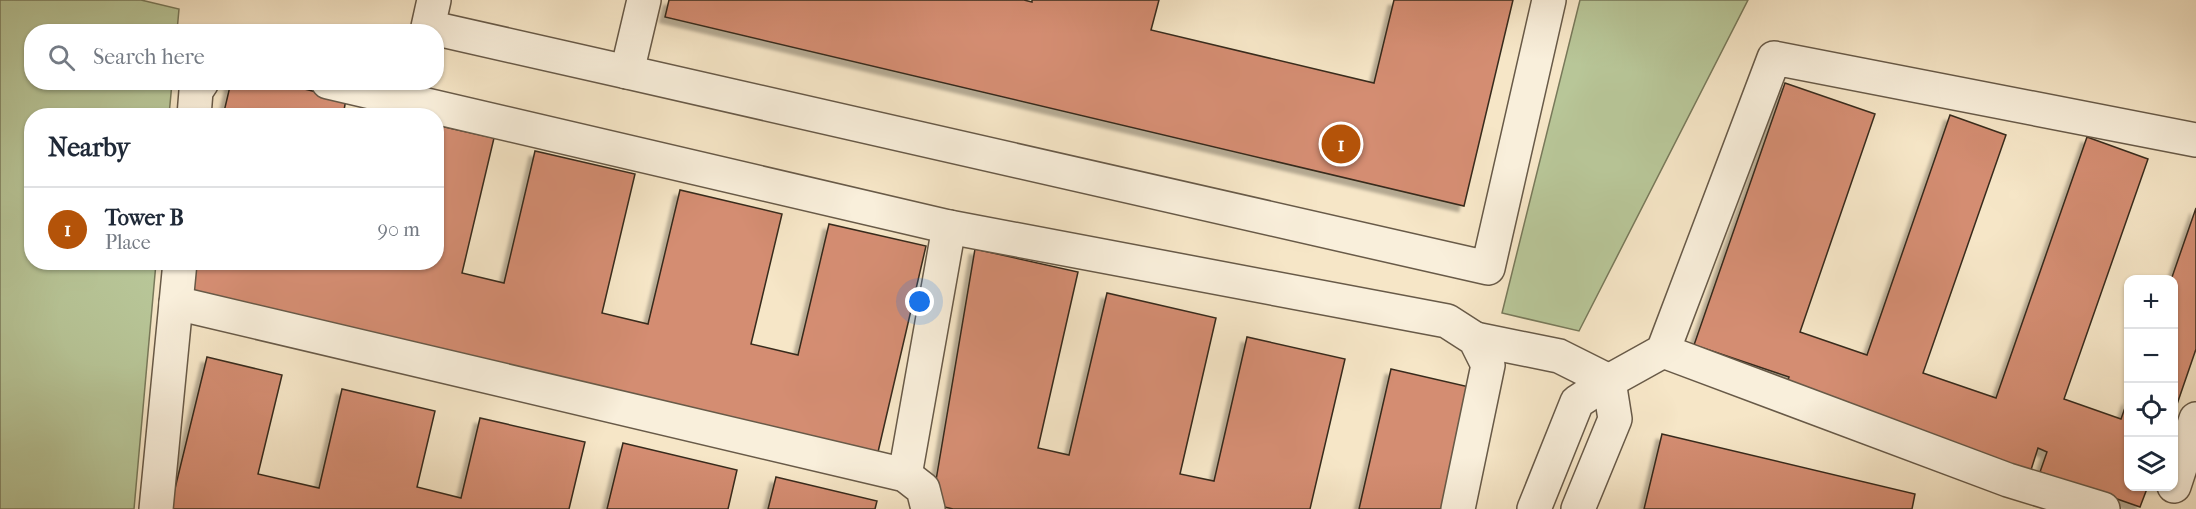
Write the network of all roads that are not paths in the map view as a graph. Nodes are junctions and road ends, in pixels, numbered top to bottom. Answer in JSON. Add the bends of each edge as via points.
{"nodes":[{"id":1,"x":434,"y":0,"type":"edge"},
{"id":2,"x":644,"y":0,"type":"edge"},
{"id":3,"x":1549,"y":0,"type":"edge"},
{"id":4,"x":429,"y":24,"type":"edge"},
{"id":5,"x":444,"y":31,"type":"edge"},
{"id":6,"x":627,"y":72,"type":"junction"},
{"id":7,"x":197,"y":90,"type":"edge"},
{"id":8,"x":362,"y":90,"type":"edge"},
{"id":9,"x":195,"y":108,"type":"edge"},
{"id":10,"x":439,"y":108,"type":"edge"},
{"id":11,"x":444,"y":109,"type":"edge"},
{"id":12,"x":2196,"y":140,"type":"edge"},
{"id":13,"x":949,"y":227,"type":"junction"},
{"id":14,"x":179,"y":270,"type":"edge"},
{"id":15,"x":176,"y":303,"type":"junction"},
{"id":16,"x":1475,"y":339,"type":"junction"},
{"id":17,"x":1663,"y":351,"type":"junction"},
{"id":18,"x":1609,"y":381,"type":"junction"},
{"id":19,"x":2196,"y":419,"type":"edge"},
{"id":20,"x":2178,"y":471,"type":"edge"},
{"id":21,"x":905,"y":475,"type":"junction"},
{"id":22,"x":2171,"y":491,"type":"edge"},
{"id":23,"x":156,"y":509,"type":"edge"},
{"id":24,"x":928,"y":509,"type":"edge"},
{"id":25,"x":1458,"y":509,"type":"edge"},
{"id":26,"x":1534,"y":509,"type":"edge"},
{"id":27,"x":1578,"y":509,"type":"edge"},
{"id":28,"x":2103,"y":509,"type":"edge"},
{"id":29,"x":2164,"y":509,"type":"edge"}],
"edges":[{"from":1,"to":4,"type":"street"},
{"from":2,"to":6,"type":"street"},
{"from":3,"to":6,"type":"street","via":[[1488,268]]},
{"from":5,"to":6,"type":"street"},
{"from":7,"to":9,"type":"street"},
{"from":8,"to":10,"type":"street"},
{"from":11,"to":13,"type":"street"},
{"from":12,"to":17,"type":"street","via":[[1774,58]]},
{"from":13,"to":16,"type":"street","via":[[1447,321]]},
{"from":13,"to":21,"type":"street"},
{"from":14,"to":15,"type":"street"},
{"from":15,"to":21,"type":"street"},
{"from":15,"to":23,"type":"street"},
{"from":16,"to":18,"type":"street","via":[[1559,356]]},
{"from":16,"to":25,"type":"street","via":[[1488,365]]},
{"from":17,"to":18,"type":"street"},
{"from":17,"to":28,"type":"street","via":[[2008,480]]},
{"from":18,"to":26,"type":"street","via":[[1577,402]]},
{"from":18,"to":27,"type":"street","via":[[1615,420]]},
{"from":19,"to":20,"type":"street"},
{"from":21,"to":24,"type":"street","via":[[923,489]]},
{"from":22,"to":29,"type":"street"}]}
